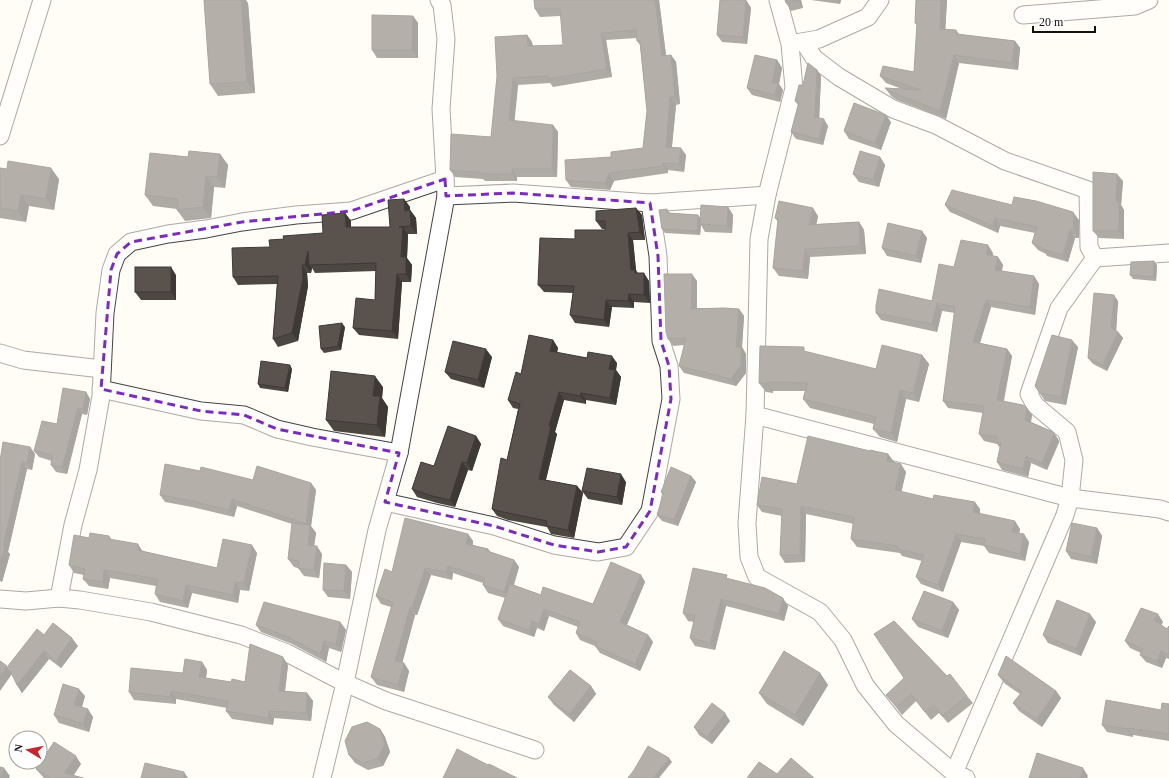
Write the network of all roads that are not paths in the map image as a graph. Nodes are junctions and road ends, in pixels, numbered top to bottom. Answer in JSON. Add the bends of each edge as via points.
{"nodes":[{"id":1,"x":42,"y":0,"type":"edge"},
{"id":2,"x":439,"y":0,"type":"edge"},
{"id":3,"x":778,"y":0,"type":"edge"},
{"id":4,"x":880,"y":0,"type":"edge"},
{"id":5,"x":1149,"y":0,"type":"edge"},
{"id":6,"x":1023,"y":15,"type":"dead end"},
{"id":7,"x":797,"y":43,"type":"junction"},
{"id":8,"x":0,"y":136,"type":"edge"},
{"id":9,"x":445,"y":179,"type":"junction"},
{"id":10,"x":766,"y":195,"type":"junction"},
{"id":11,"x":446,"y":196,"type":"junction"},
{"id":12,"x":650,"y":204,"type":"junction"},
{"id":13,"x":1169,"y":253,"type":"edge"},
{"id":14,"x":1095,"y":258,"type":"junction"},
{"id":15,"x":0,"y":353,"type":"edge"},
{"id":16,"x":102,"y":369,"type":"junction"},
{"id":17,"x":101,"y":389,"type":"junction"},
{"id":18,"x":755,"y":415,"type":"junction"},
{"id":19,"x":399,"y":453,"type":"junction"},
{"id":20,"x":1070,"y":498,"type":"junction"},
{"id":21,"x":385,"y":502,"type":"junction"},
{"id":22,"x":1169,"y":512,"type":"edge"},
{"id":23,"x":59,"y":598,"type":"junction"},
{"id":24,"x":0,"y":599,"type":"edge"},
{"id":25,"x":345,"y":683,"type":"junction"},
{"id":26,"x":535,"y":750,"type":"dead end"},
{"id":27,"x":960,"y":775,"type":"edge"},
{"id":28,"x":322,"y":778,"type":"edge"}],
"edges":[{"from":1,"to":8,"type":"street"},
{"from":2,"to":9,"type":"street","via":[[442,5],[446,39],[441,108]]},
{"from":3,"to":7,"type":"street"},
{"from":4,"to":7,"type":"street","via":[[868,18],[819,39]]},
{"from":5,"to":6,"type":"street","via":[[1135,6]]},
{"from":7,"to":10,"type":"street","via":[[794,88]]},
{"from":7,"to":14,"type":"street","via":[[839,77],[893,109],[936,125],[1005,161],[1088,190],[1089,247]]},
{"from":9,"to":11,"type":"street"},
{"from":9,"to":16,"type":"street","via":[[350,211],[242,222],[131,242],[117,254],[111,270],[105,313]]},
{"from":10,"to":12,"type":"street"},
{"from":10,"to":18,"type":"street","via":[[759,239]]},
{"from":11,"to":12,"type":"street","via":[[512,193]]},
{"from":11,"to":19,"type":"street"},
{"from":12,"to":21,"type":"street","via":[[658,256],[661,341],[669,366],[671,399],[650,511],[626,547],[598,552],[554,545],[494,526]]},
{"from":13,"to":14,"type":"street"},
{"from":14,"to":20,"type":"street","via":[[1059,308],[1029,394],[1035,405],[1067,432],[1074,460]]},
{"from":15,"to":16,"type":"street","via":[[23,360]]},
{"from":16,"to":17,"type":"street"},
{"from":17,"to":19,"type":"street","via":[[201,411],[244,415],[277,429]]},
{"from":17,"to":23,"type":"street","via":[[88,470],[73,525]]},
{"from":18,"to":20,"type":"street"},
{"from":18,"to":27,"type":"street","via":[[747,524],[749,557],[757,577],[820,612],[843,640],[866,685],[896,724]]},
{"from":19,"to":21,"type":"street"},
{"from":20,"to":22,"type":"street"},
{"from":20,"to":27,"type":"street"},
{"from":21,"to":25,"type":"street"},
{"from":23,"to":24,"type":"street","via":[[26,601]]},
{"from":23,"to":25,"type":"street","via":[[151,612],[241,635],[288,653]]},
{"from":25,"to":26,"type":"street","via":[[386,701]]},
{"from":25,"to":28,"type":"street"}]}
